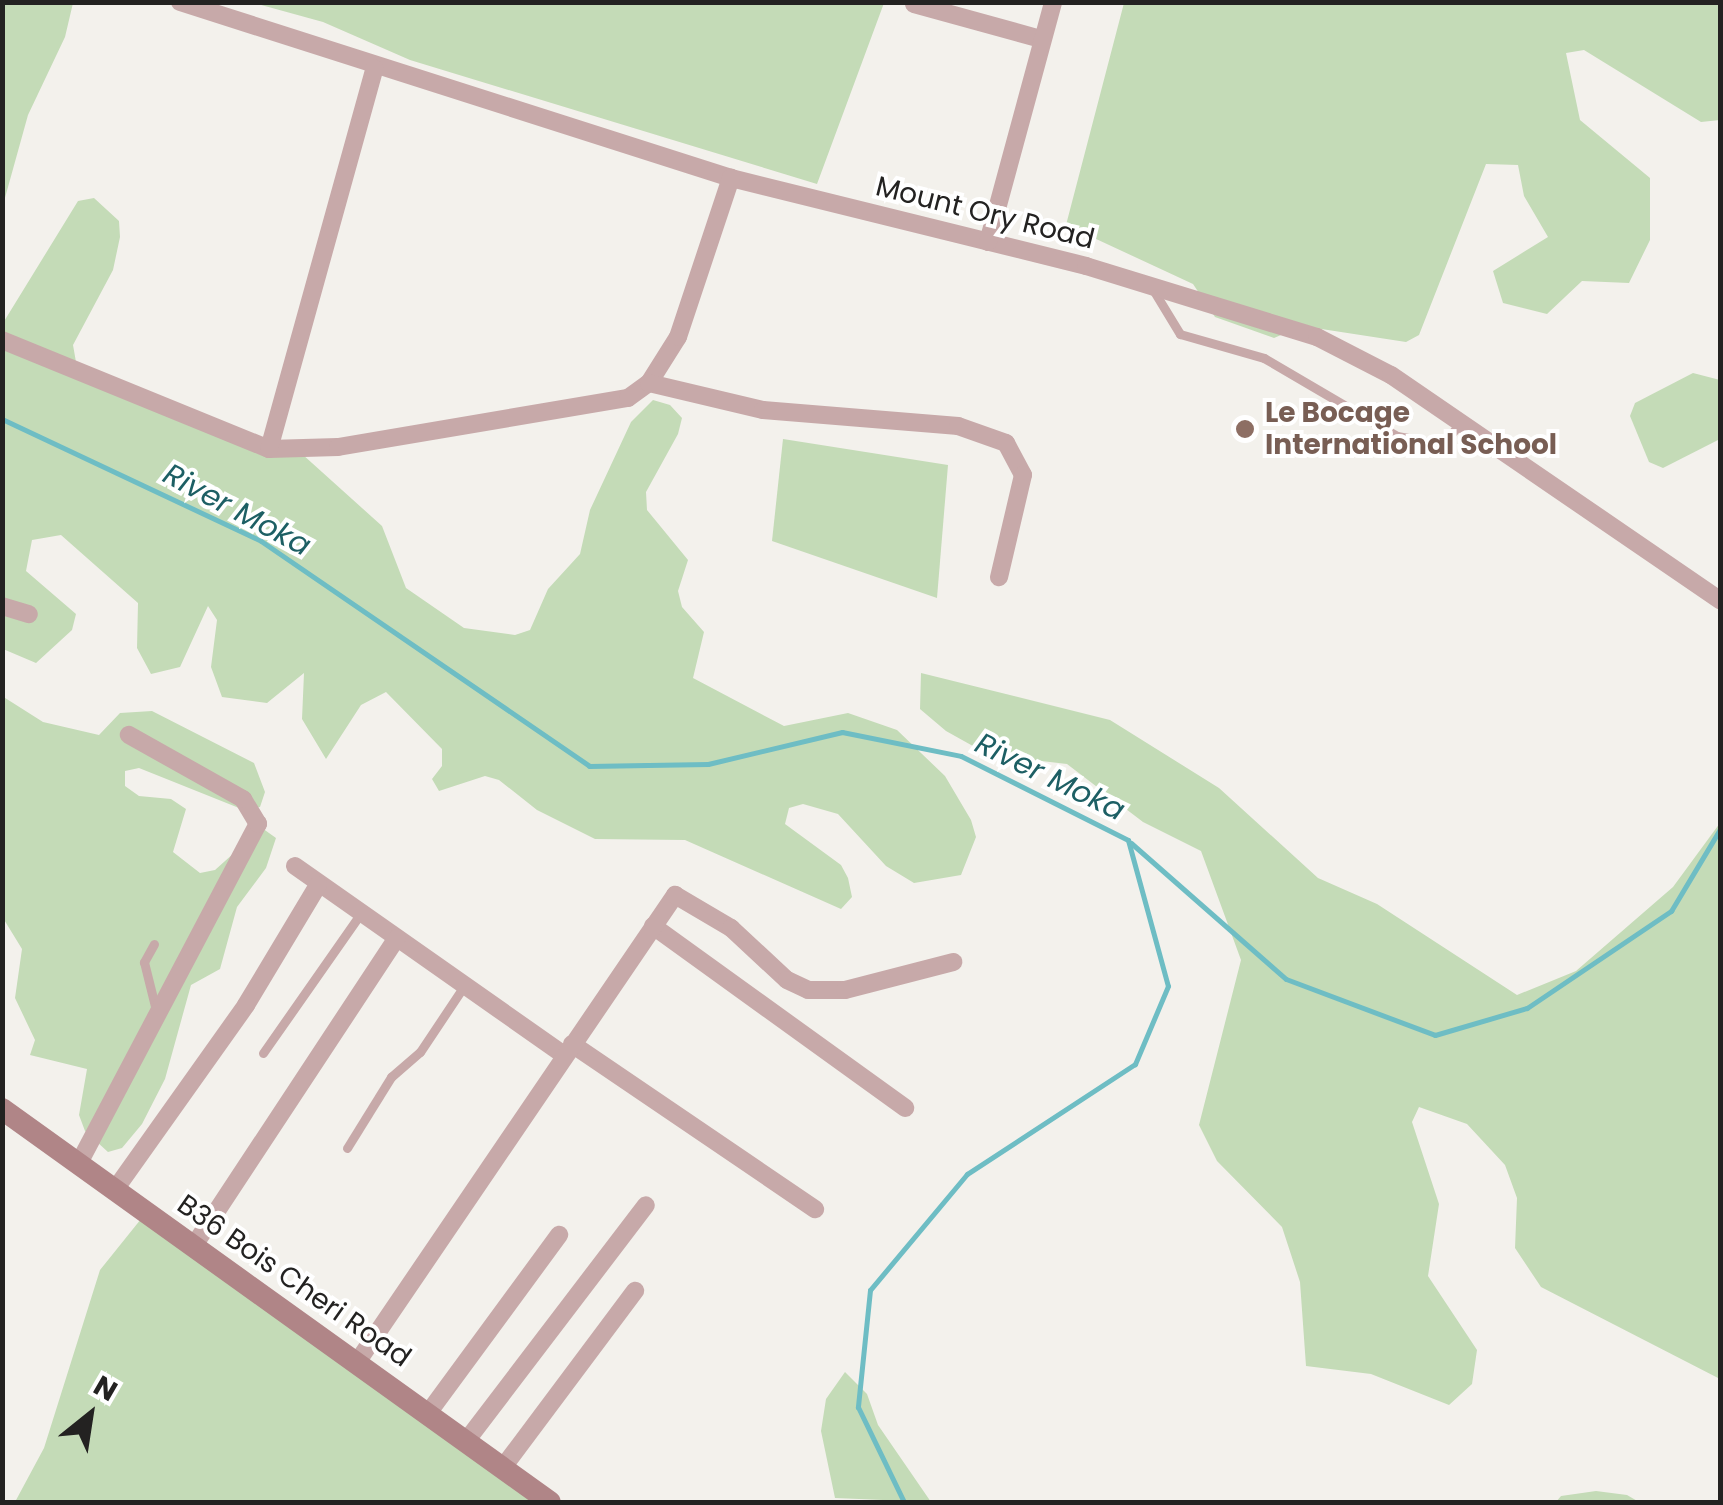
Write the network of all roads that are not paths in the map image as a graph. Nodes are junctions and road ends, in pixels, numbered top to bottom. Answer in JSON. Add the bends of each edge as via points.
{"nodes":[{"id":1,"x":180,"y":2,"type":"edge"},
{"id":2,"x":1053,"y":2,"type":"edge"},
{"id":3,"x":914,"y":4,"type":"edge"},
{"id":4,"x":1041,"y":39,"type":"junction"},
{"id":5,"x":375,"y":68,"type":"junction"},
{"id":6,"x":731,"y":178,"type":"junction"},
{"id":7,"x":988,"y":242,"type":"junction"},
{"id":8,"x":1150,"y":286,"type":"junction"},
{"id":9,"x":2,"y":340,"type":"edge"},
{"id":10,"x":649,"y":383,"type":"junction"},
{"id":11,"x":1462,"y":422,"type":"junction"},
{"id":12,"x":270,"y":449,"type":"junction"},
{"id":13,"x":998,"y":577,"type":"dead end"},
{"id":14,"x":1720,"y":600,"type":"edge"},
{"id":15,"x":2,"y":606,"type":"edge"},
{"id":16,"x":29,"y":614,"type":"dead end"},
{"id":17,"x":129,"y":734,"type":"dead end"},
{"id":18,"x":295,"y":866,"type":"dead end"},
{"id":19,"x":318,"y":885,"type":"junction"},
{"id":20,"x":361,"y":913,"type":"junction"},
{"id":21,"x":653,"y":926,"type":"junction"},
{"id":22,"x":398,"y":938,"type":"junction"},
{"id":23,"x":154,"y":944,"type":"dead end"},
{"id":24,"x":953,"y":962,"type":"dead end"},
{"id":25,"x":466,"y":984,"type":"junction"},
{"id":26,"x":155,"y":1013,"type":"junction"},
{"id":27,"x":568,"y":1050,"type":"junction"},
{"id":28,"x":263,"y":1053,"type":"dead end"},
{"id":29,"x":905,"y":1108,"type":"dead end"},
{"id":30,"x":4,"y":1114,"type":"edge"},
{"id":31,"x":348,"y":1148,"type":"dead end"},
{"id":32,"x":78,"y":1165,"type":"junction"},
{"id":33,"x":114,"y":1190,"type":"junction"},
{"id":34,"x":646,"y":1205,"type":"dead end"},
{"id":35,"x":815,"y":1209,"type":"dead end"},
{"id":36,"x":559,"y":1235,"type":"dead end"},
{"id":37,"x":192,"y":1247,"type":"junction"},
{"id":38,"x":634,"y":1291,"type":"dead end"},
{"id":39,"x":358,"y":1361,"type":"junction"},
{"id":40,"x":430,"y":1412,"type":"junction"},
{"id":41,"x":468,"y":1440,"type":"junction"},
{"id":42,"x":504,"y":1466,"type":"junction"},
{"id":43,"x":550,"y":1502,"type":"edge"}],
"edges":[{"from":1,"to":5,"type":"street","name":"Mount Ory Road"},
{"from":2,"to":4,"type":"street"},
{"from":3,"to":4,"type":"street"},
{"from":4,"to":7,"type":"street"},
{"from":5,"to":6,"type":"street","name":"Mount Ory Road"},
{"from":5,"to":12,"type":"street"},
{"from":6,"to":7,"type":"street","name":"Mount Ory Road"},
{"from":6,"to":10,"type":"street","via":[[678,336]]},
{"from":7,"to":8,"type":"street","name":"Mount Ory Road"},
{"from":8,"to":11,"type":"street","name":"Mount Ory Road","via":[[1317,337]]},
{"from":8,"to":11,"type":"lane","via":[[1180,334],[1264,358],[1396,436],[1442,444]]},
{"from":9,"to":12,"type":"street"},
{"from":10,"to":12,"type":"street","via":[[628,398],[338,447]]},
{"from":10,"to":13,"type":"street","via":[[762,410],[958,426],[1006,443],[1023,474]]},
{"from":11,"to":14,"type":"street","name":"Mount Ory Road"},
{"from":15,"to":16,"type":"street"},
{"from":17,"to":26,"type":"street","via":[[243,798],[257,819]]},
{"from":18,"to":19,"type":"street"},
{"from":19,"to":20,"type":"street"},
{"from":19,"to":33,"type":"street","via":[[246,1005]]},
{"from":20,"to":22,"type":"street"},
{"from":20,"to":28,"type":"lane"},
{"from":21,"to":24,"type":"street","via":[[682,895],[742,936],[787,980],[814,991],[845,990]]},
{"from":21,"to":27,"type":"street"},
{"from":21,"to":29,"type":"street"},
{"from":22,"to":25,"type":"street"},
{"from":22,"to":37,"type":"street"},
{"from":23,"to":26,"type":"lane","via":[[144,962]]},
{"from":25,"to":27,"type":"street"},
{"from":25,"to":31,"type":"lane","via":[[420,1052],[391,1076]]},
{"from":26,"to":32,"type":"street"},
{"from":27,"to":35,"type":"street"},
{"from":27,"to":39,"type":"street"},
{"from":30,"to":32,"type":"main road","name":"B36 Bois Cheri Road"},
{"from":32,"to":33,"type":"main road","name":"B36 Bois Cheri Road"},
{"from":33,"to":37,"type":"main road","name":"B36 Bois Cheri Road"},
{"from":34,"to":41,"type":"street"},
{"from":36,"to":40,"type":"street"},
{"from":37,"to":39,"type":"main road","name":"B36 Bois Cheri Road"},
{"from":38,"to":42,"type":"street"},
{"from":39,"to":40,"type":"main road","name":"B36 Bois Cheri Road"},
{"from":40,"to":41,"type":"main road","name":"B36 Bois Cheri Road"},
{"from":41,"to":42,"type":"main road","name":"B36 Bois Cheri Road"},
{"from":42,"to":43,"type":"main road","name":"B36 Bois Cheri Road"}]}
